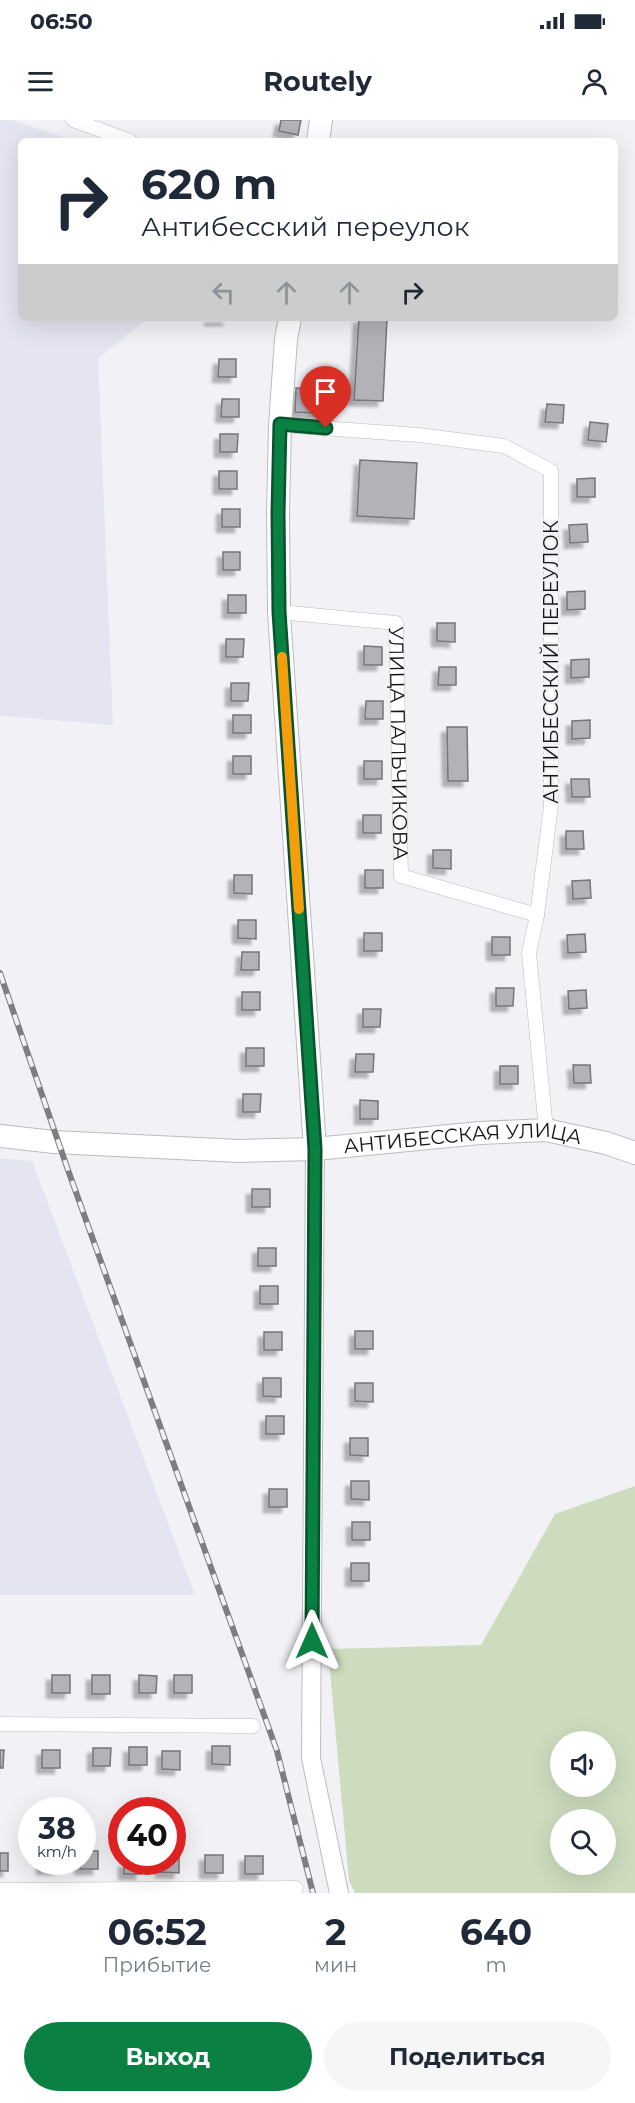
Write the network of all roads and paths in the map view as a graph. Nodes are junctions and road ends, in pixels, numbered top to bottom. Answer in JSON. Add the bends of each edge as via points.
{"nodes":[{"id":1,"x":73,"y":120,"type":"edge"},
{"id":2,"x":321,"y":120,"type":"edge"},
{"id":3,"x":122,"y":138,"type":"edge"},
{"id":4,"x":318,"y":138,"type":"edge"},
{"id":5,"x":289,"y":321,"type":"edge"},
{"id":6,"x":280,"y":424,"type":"junction"},
{"id":7,"x":279,"y":612,"type":"junction"},
{"id":8,"x":537,"y":915,"type":"junction"},
{"id":9,"x":546,"y":1130,"type":"junction"},
{"id":10,"x":0,"y":1136,"type":"edge"},
{"id":11,"x":315,"y":1149,"type":"junction"},
{"id":12,"x":635,"y":1153,"type":"edge"},
{"id":13,"x":0,"y":1724,"type":"edge"},
{"id":14,"x":253,"y":1726,"type":"dead end"},
{"id":15,"x":296,"y":1888,"type":"dead end"},
{"id":16,"x":0,"y":1890,"type":"edge"},
{"id":17,"x":339,"y":1893,"type":"edge"}],
"edges":[{"from":1,"to":3,"type":"street"},
{"from":2,"to":4,"type":"main road"},
{"from":5,"to":6,"type":"main road"},
{"from":6,"to":7,"type":"main road"},
{"from":6,"to":8,"type":"street","name":"АНТИБЕССКИЙ ПЕРЕУЛОК","via":[[504,446],[551,471],[551,806]]},
{"from":7,"to":8,"type":"street","name":"УЛИЦА ПАЛЬЧИКОВА","via":[[396,623],[401,876]]},
{"from":7,"to":11,"type":"main road"},
{"from":8,"to":9,"type":"street","name":"АНТИБЕССКИЙ ПЕРЕУЛОК","via":[[529,953]]},
{"from":9,"to":11,"type":"main road","name":"АНТИБЕССКАЯ УЛИЦА"},
{"from":9,"to":12,"type":"main road","name":"АНТИБЕССКАЯ УЛИЦА"},
{"from":10,"to":11,"type":"main road","name":"АНТИБЕССКАЯ УЛИЦА","via":[[238,1152]]},
{"from":11,"to":17,"type":"street","via":[[311,1758]]},
{"from":13,"to":14,"type":"street"},
{"from":15,"to":16,"type":"street"}]}
